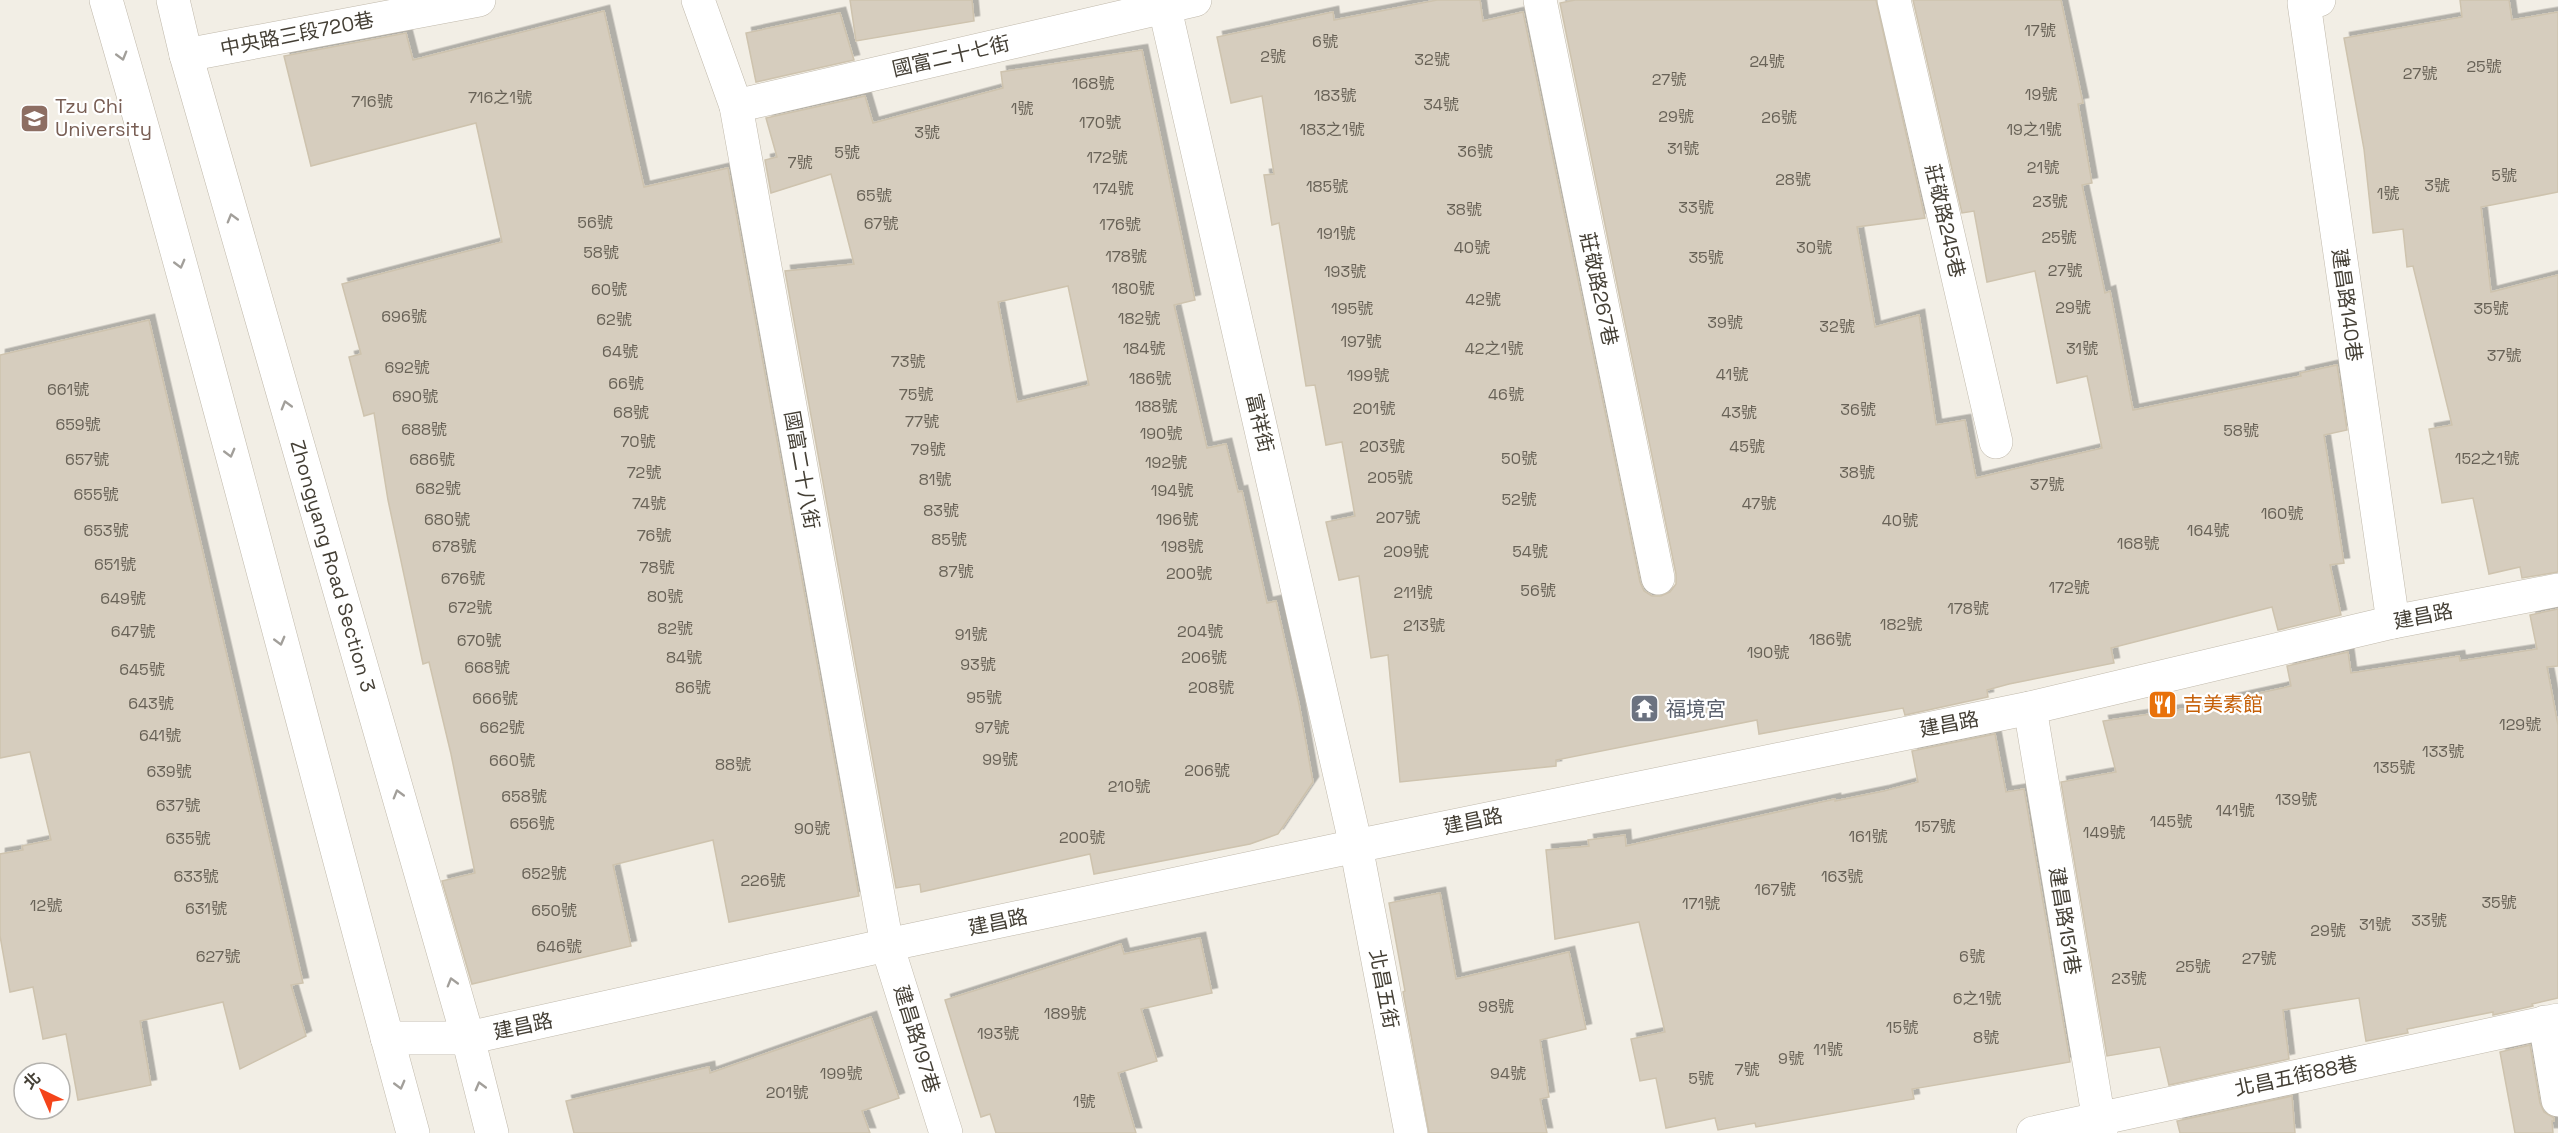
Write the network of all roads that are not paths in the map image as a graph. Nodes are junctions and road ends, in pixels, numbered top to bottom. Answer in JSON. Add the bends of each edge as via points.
{"nodes":[{"id":1,"x":106,"y":0,"type":"edge"},
{"id":2,"x":173,"y":0,"type":"edge"},
{"id":3,"x":479,"y":0,"type":"edge"},
{"id":4,"x":698,"y":0,"type":"edge"},
{"id":5,"x":1540,"y":0,"type":"edge"},
{"id":6,"x":1894,"y":0,"type":"edge"},
{"id":7,"x":2319,"y":0,"type":"edge"},
{"id":8,"x":1174,"y":2,"type":"edge"},
{"id":9,"x":186,"y":55,"type":"junction"},
{"id":10,"x":736,"y":106,"type":"junction"},
{"id":11,"x":1996,"y":442,"type":"dead end"},
{"id":12,"x":1658,"y":578,"type":"dead end"},
{"id":13,"x":2558,"y":590,"type":"edge"},
{"id":14,"x":2392,"y":622,"type":"junction"},
{"id":15,"x":2030,"y":708,"type":"junction"},
{"id":16,"x":1356,"y":846,"type":"junction"},
{"id":17,"x":887,"y":945,"type":"junction"},
{"id":18,"x":2551,"y":1021,"type":"edge"},
{"id":19,"x":387,"y":1038,"type":"junction"},
{"id":20,"x":468,"y":1038,"type":"junction"},
{"id":21,"x":2558,"y":1100,"type":"edge"},
{"id":22,"x":2100,"y":1126,"type":"edge"},
{"id":23,"x":413,"y":1133,"type":"edge"},
{"id":24,"x":492,"y":1133,"type":"edge"},
{"id":25,"x":946,"y":1133,"type":"edge"},
{"id":26,"x":1411,"y":1133,"type":"edge"},
{"id":27,"x":2033,"y":1133,"type":"edge"}],
"edges":[{"from":1,"to":19,"type":"street","one_way":true},
{"from":2,"to":9,"type":"street","name":"Zhongyang Road Section 3"},
{"from":3,"to":9,"type":"street","name":"中央路三段720巷"},
{"from":4,"to":10,"type":"street","name":"國富二十八街"},
{"from":5,"to":12,"type":"street","name":"莊敬路267巷"},
{"from":6,"to":11,"type":"street","name":"莊敬路245巷"},
{"from":7,"to":14,"type":"street","name":"建昌路140巷","via":[[2304,3]]},
{"from":8,"to":10,"type":"street","name":"國富二十七街"},
{"from":8,"to":16,"type":"street","name":"富祥街"},
{"from":20,"to":9,"type":"street","name":"Zhongyang Road Section 3","one_way":true},
{"from":10,"to":17,"type":"street","name":"國富二十八街"},
{"from":13,"to":14,"type":"street","name":"建昌路"},
{"from":14,"to":15,"type":"street","name":"建昌路"},
{"from":15,"to":16,"type":"street","name":"建昌路"},
{"from":15,"to":22,"type":"street","name":"建昌路151巷"},
{"from":16,"to":17,"type":"street","name":"建昌路"},
{"from":16,"to":26,"type":"street","name":"北昌五街"},
{"from":17,"to":20,"type":"street","name":"建昌路"},
{"from":17,"to":25,"type":"street","name":"建昌路197巷"},
{"from":18,"to":21,"type":"street"},
{"from":18,"to":22,"type":"street","name":"北昌五街88巷"},
{"from":19,"to":20,"type":"street","name":"建昌路"},
{"from":19,"to":23,"type":"street","one_way":true},
{"from":24,"to":20,"type":"street","name":"Zhongyang Road Section 3","one_way":true},
{"from":22,"to":27,"type":"street","name":"北昌五街88巷"}]}
